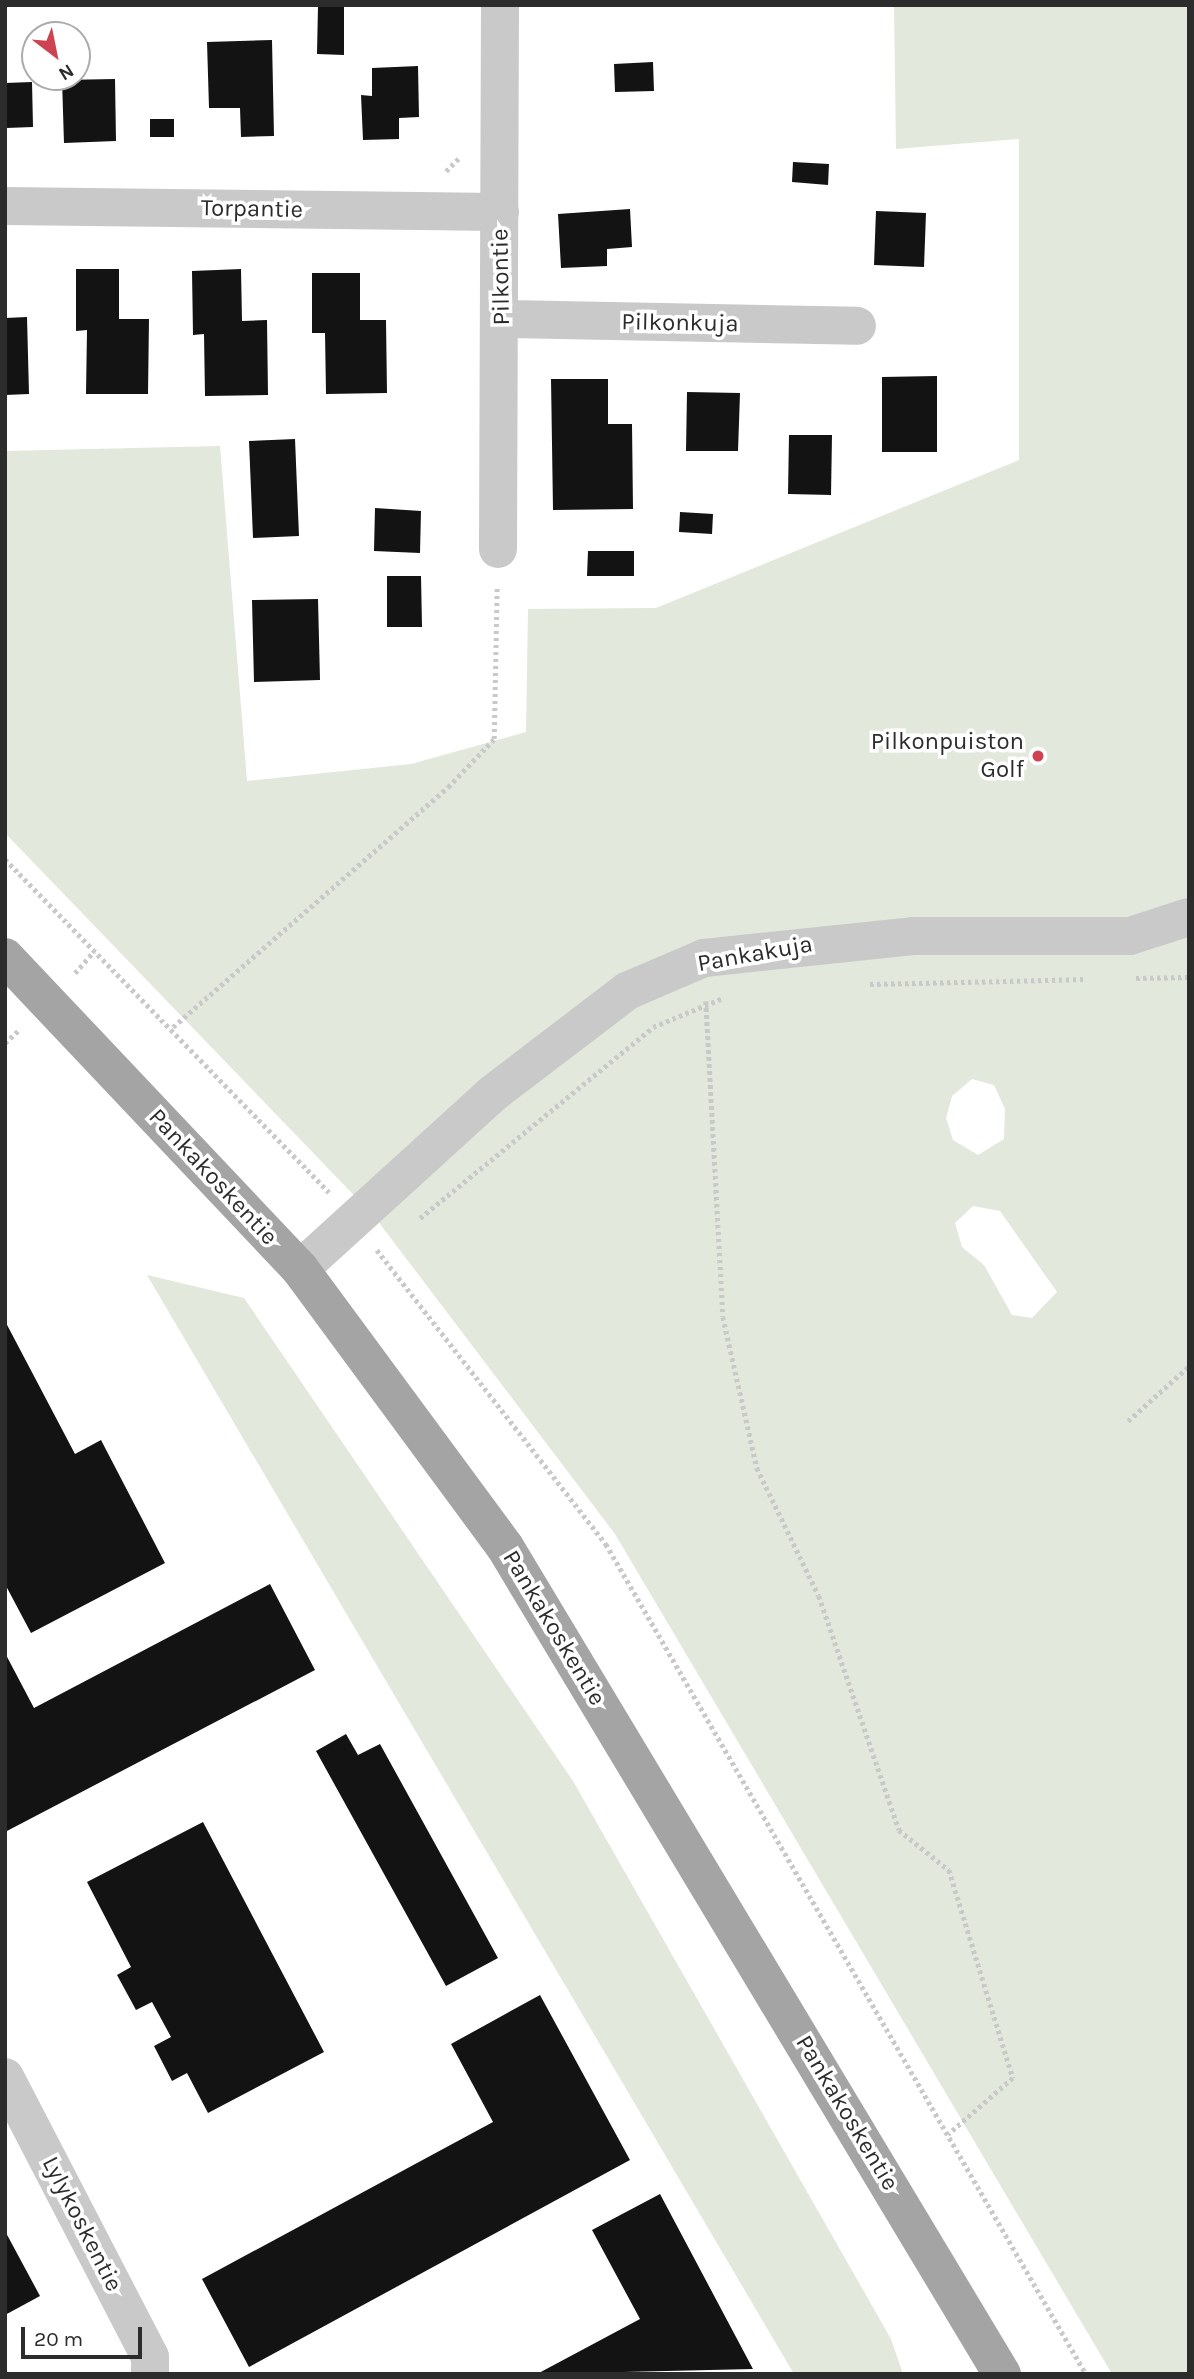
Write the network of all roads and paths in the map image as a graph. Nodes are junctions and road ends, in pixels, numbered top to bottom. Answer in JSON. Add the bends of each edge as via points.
{"nodes":[{"id":1,"x":500,"y":5,"type":"edge"},
{"id":2,"x":466,"y":151,"type":"dead end"},
{"id":3,"x":434,"y":174,"type":"dead end"},
{"id":4,"x":5,"y":206,"type":"edge"},
{"id":5,"x":500,"y":212,"type":"junction"},
{"id":6,"x":503,"y":320,"type":"junction"},
{"id":7,"x":857,"y":326,"type":"dead end"},
{"id":8,"x":498,"y":549,"type":"joint"},
{"id":9,"x":5,"y":859,"type":"edge"},
{"id":10,"x":1189,"y":917,"type":"edge"},
{"id":11,"x":5,"y":957,"type":"edge"},
{"id":12,"x":704,"y":958,"type":"junction"},
{"id":13,"x":1189,"y":977,"type":"edge"},
{"id":14,"x":1121,"y":978,"type":"dead end"},
{"id":15,"x":1094,"y":979,"type":"dead end"},
{"id":16,"x":863,"y":984,"type":"dead end"},
{"id":17,"x":728,"y":996,"type":"dead end"},
{"id":18,"x":706,"y":1005,"type":"junction"},
{"id":19,"x":173,"y":1027,"type":"junction"},
{"id":20,"x":353,"y":1222,"type":"junction"},
{"id":21,"x":410,"y":1226,"type":"dead end"},
{"id":22,"x":389,"y":1243,"type":"dead end"},
{"id":23,"x":379,"y":1251,"type":"junction"},
{"id":24,"x":300,"y":1269,"type":"junction"},
{"id":25,"x":1189,"y":1366,"type":"edge"},
{"id":26,"x":1128,"y":1421,"type":"dead end"},
{"id":27,"x":5,"y":2077,"type":"edge"},
{"id":28,"x":948,"y":2135,"type":"junction"},
{"id":29,"x":150,"y":2374,"type":"edge"},
{"id":30,"x":1002,"y":2374,"type":"edge"},
{"id":31,"x":1086,"y":2374,"type":"edge"}],
"edges":[{"from":1,"to":5,"type":"street","name":"Pilkontie"},
{"from":2,"to":3,"type":"path","via":[[447,170]]},
{"from":4,"to":5,"type":"street","name":"Torpantie"},
{"from":5,"to":6,"type":"street","name":"Pilkontie"},
{"from":6,"to":7,"type":"street","name":"Pilkonkuja"},
{"from":6,"to":8,"type":"street","name":"Pilkontie"},
{"from":8,"to":19,"type":"path","via":[[494,739],[448,788]]},
{"from":9,"to":19,"type":"path"},
{"from":10,"to":12,"type":"street","name":"Pankakuja","via":[[1130,936],[913,936]]},
{"from":11,"to":24,"type":"main road","name":"Pankakoskentie"},
{"from":12,"to":18,"type":"path"},
{"from":12,"to":20,"type":"street","name":"Pankakuja","via":[[627,991],[492,1094]]},
{"from":13,"to":14,"type":"path"},
{"from":15,"to":16,"type":"path"},
{"from":17,"to":18,"type":"path"},
{"from":18,"to":21,"type":"path","via":[[653,1027]]},
{"from":18,"to":28,"type":"path","via":[[723,1317],[757,1468],[819,1596],[899,1830],[949,1870],[1013,2078]]},
{"from":19,"to":20,"type":"path"},
{"from":20,"to":23,"type":"path"},
{"from":20,"to":24,"type":"street","name":"Pankakuja"},
{"from":22,"to":23,"type":"path"},
{"from":23,"to":28,"type":"path","via":[[606,1544]]},
{"from":24,"to":30,"type":"main road","name":"Pankakoskentie","via":[[505,1547]]},
{"from":25,"to":26,"type":"path"},
{"from":27,"to":29,"type":"street","name":"Lylykoskentie","via":[[150,2357]]},
{"from":28,"to":31,"type":"path"}]}
